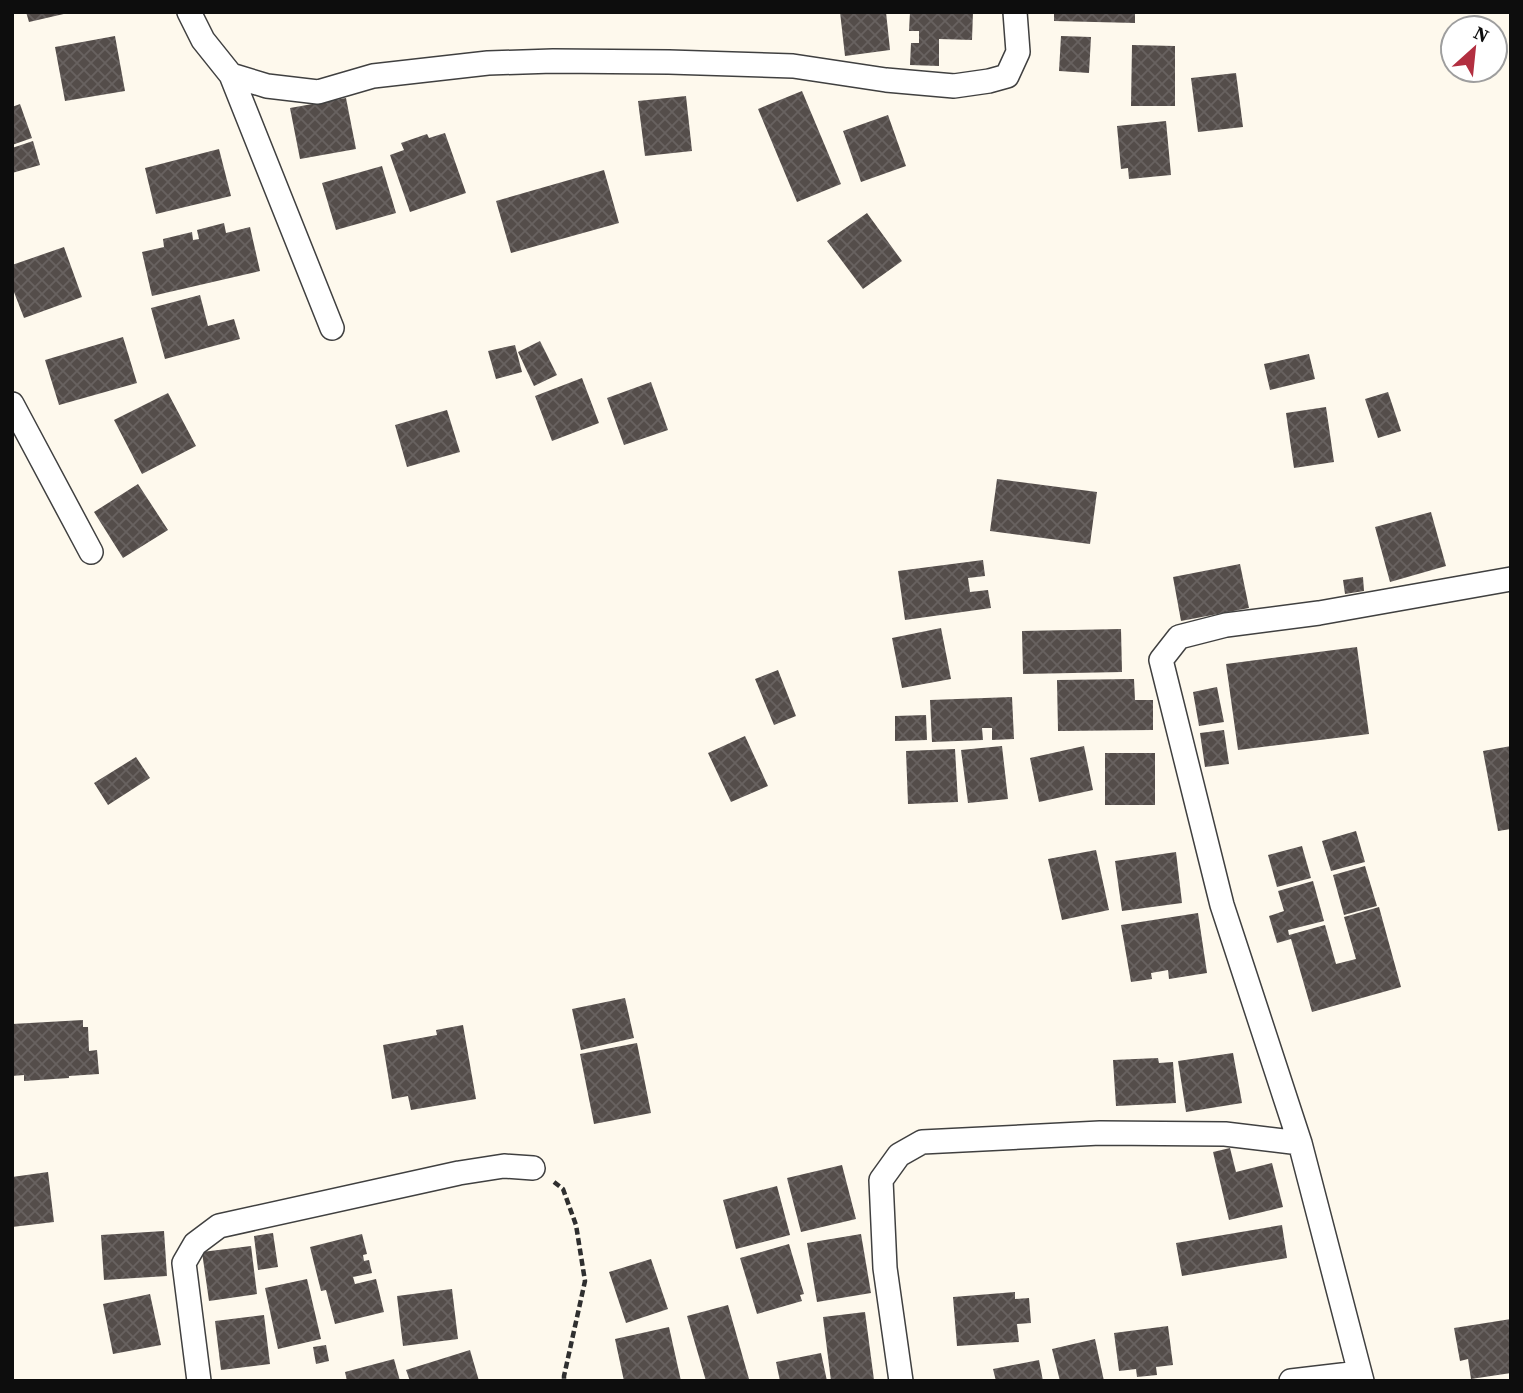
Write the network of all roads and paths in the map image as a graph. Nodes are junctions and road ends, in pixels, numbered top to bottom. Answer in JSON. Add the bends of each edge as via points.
{"nodes":[{"id":1,"x":189,"y":12,"type":"edge"},
{"id":2,"x":1015,"y":12,"type":"edge"},
{"id":3,"x":231,"y":75,"type":"junction"},
{"id":4,"x":331,"y":328,"type":"dead end"},
{"id":5,"x":12,"y":404,"type":"edge"},
{"id":6,"x":91,"y":552,"type":"dead end"},
{"id":7,"x":1511,"y":579,"type":"edge"},
{"id":8,"x":1300,"y":1143,"type":"junction"},
{"id":9,"x":533,"y":1168,"type":"joint"},
{"id":10,"x":1360,"y":1377,"type":"edge"},
{"id":11,"x":199,"y":1381,"type":"edge"},
{"id":12,"x":565,"y":1381,"type":"edge"},
{"id":13,"x":901,"y":1381,"type":"edge"},
{"id":14,"x":1291,"y":1381,"type":"edge"}],
"edges":[{"from":1,"to":3,"type":"street","via":[[203,40]]},
{"from":2,"to":3,"type":"street","via":[[1018,52],[1007,76],[954,86],[793,66],[669,62],[488,63],[373,76],[318,92],[267,86]]},
{"from":3,"to":4,"type":"street"},
{"from":5,"to":6,"type":"street"},
{"from":7,"to":8,"type":"street","via":[[1226,625],[1179,637],[1161,660],[1222,905]]},
{"from":8,"to":10,"type":"street"},
{"from":8,"to":13,"type":"street","via":[[1225,1134],[1101,1133],[922,1142],[899,1155],[881,1180],[885,1268]]},
{"from":9,"to":11,"type":"street","via":[[504,1166],[460,1173],[219,1226],[195,1244],[184,1263]]},
{"from":9,"to":12,"type":"path","via":[[562,1189],[576,1226],[585,1280]]},
{"from":10,"to":14,"type":"street"}]}
